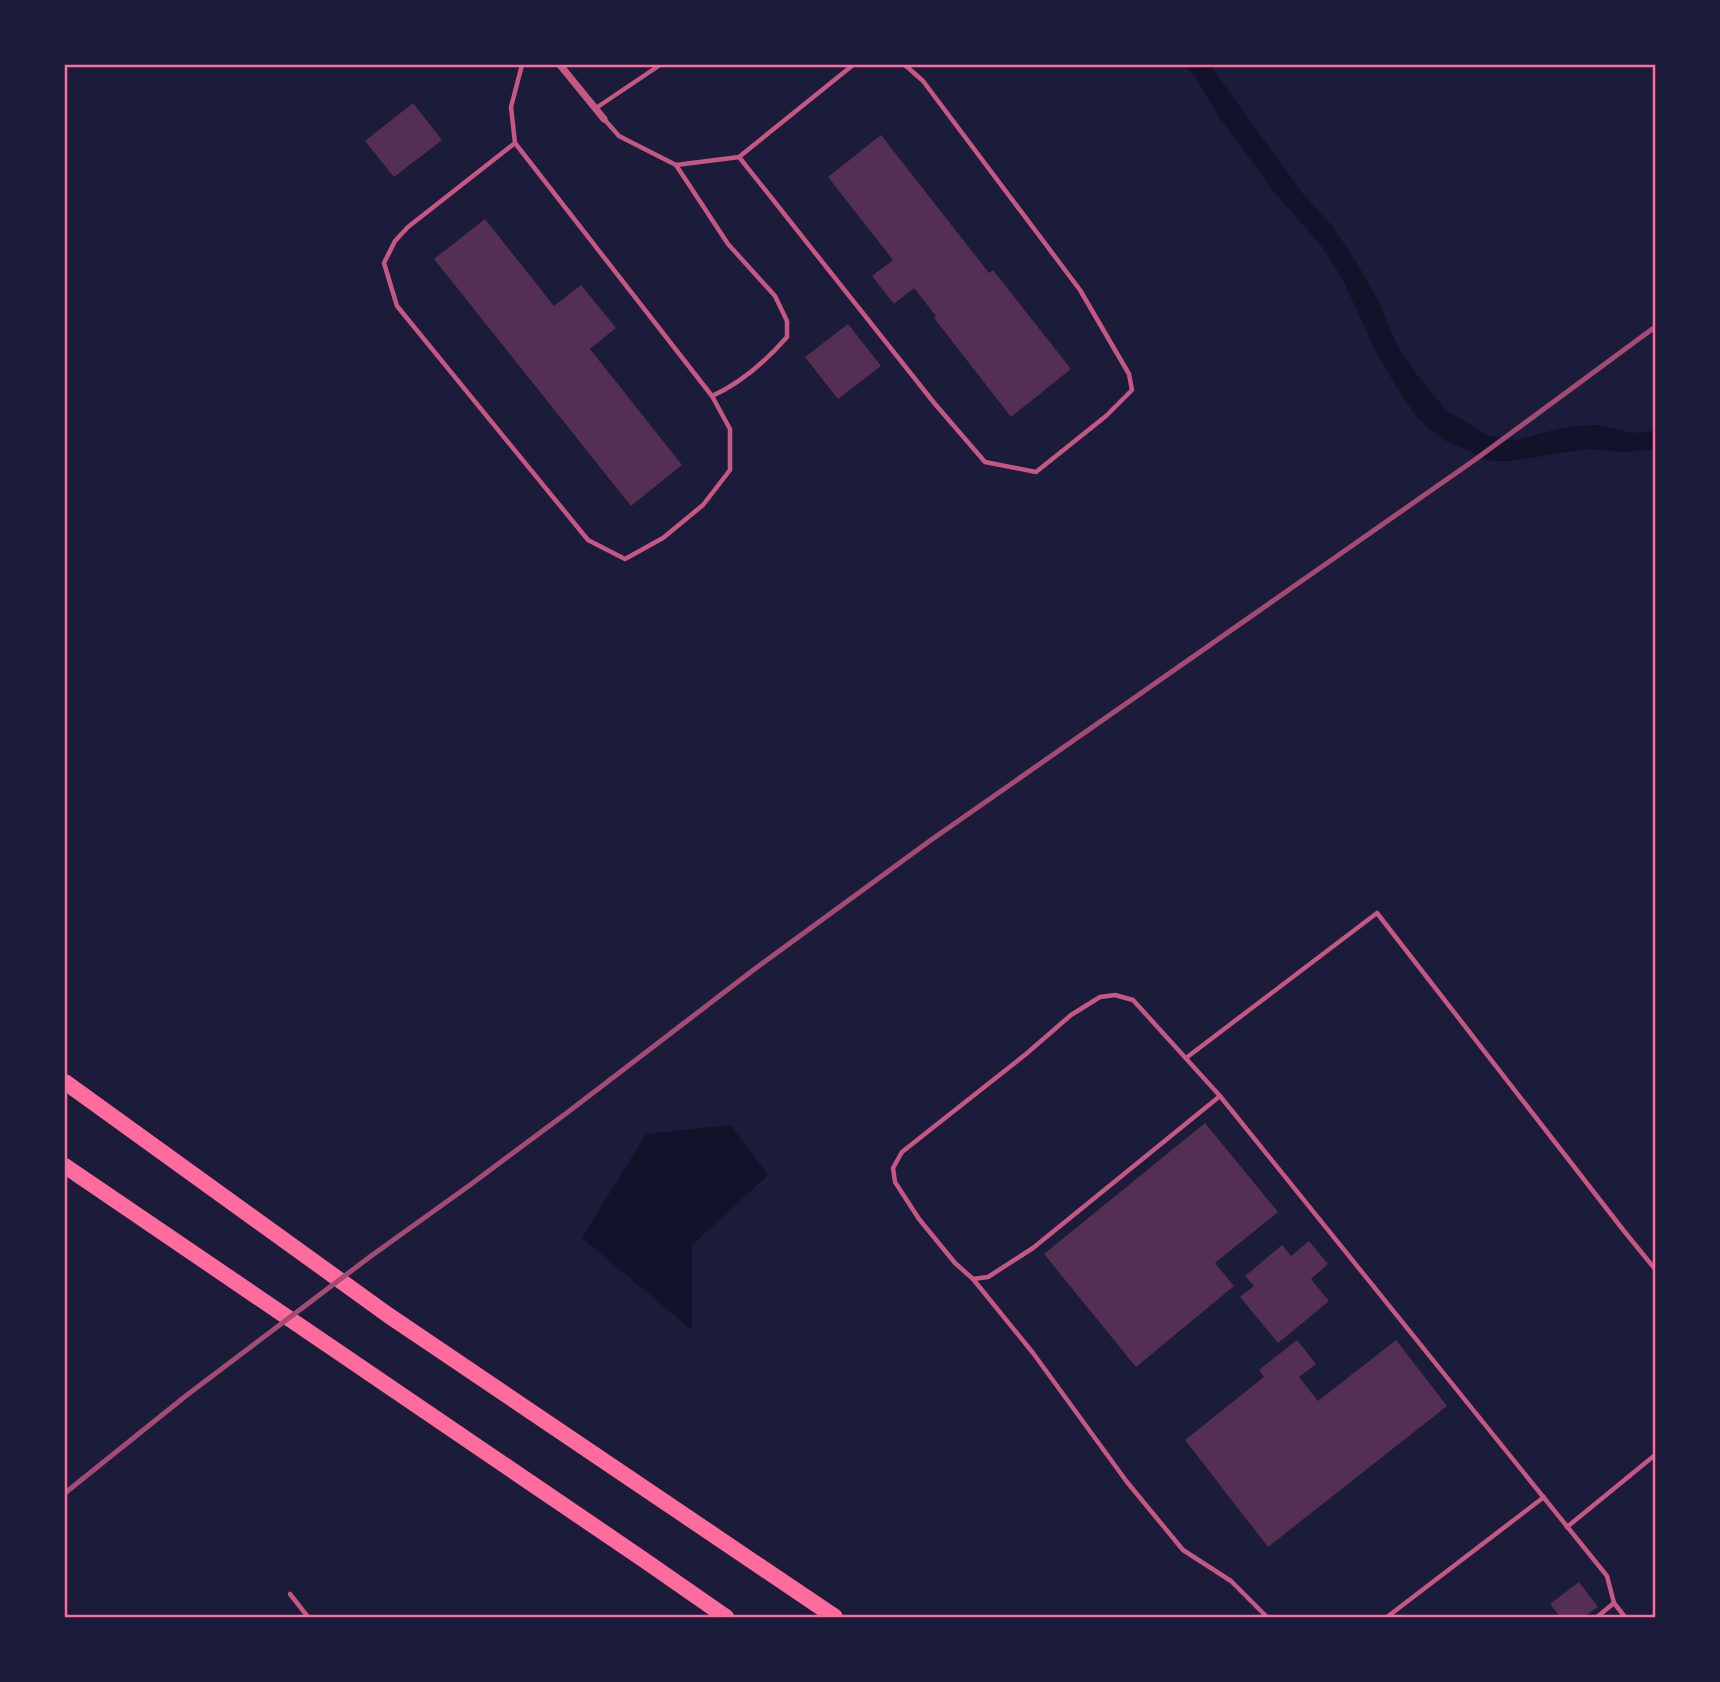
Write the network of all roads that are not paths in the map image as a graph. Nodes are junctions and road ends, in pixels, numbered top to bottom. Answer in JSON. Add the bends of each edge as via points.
{"nodes":[{"id":1,"x":522,"y":65,"type":"edge"},
{"id":2,"x":560,"y":65,"type":"edge"},
{"id":3,"x":660,"y":65,"type":"edge"},
{"id":4,"x":853,"y":65,"type":"edge"},
{"id":5,"x":905,"y":65,"type":"edge"},
{"id":6,"x":596,"y":108,"type":"junction"},
{"id":7,"x":604,"y":119,"type":"joint"},
{"id":8,"x":515,"y":143,"type":"junction"},
{"id":9,"x":739,"y":157,"type":"junction"},
{"id":10,"x":676,"y":165,"type":"junction"},
{"id":11,"x":712,"y":396,"type":"junction"},
{"id":12,"x":1186,"y":1058,"type":"junction"},
{"id":13,"x":65,"y":1082,"type":"edge"},
{"id":14,"x":1220,"y":1096,"type":"junction"},
{"id":15,"x":65,"y":1166,"type":"edge"},
{"id":16,"x":1655,"y":1269,"type":"edge"},
{"id":17,"x":972,"y":1279,"type":"junction"},
{"id":18,"x":1655,"y":1455,"type":"edge"},
{"id":19,"x":1544,"y":1497,"type":"junction"},
{"id":20,"x":1567,"y":1527,"type":"junction"},
{"id":21,"x":290,"y":1594,"type":"dead end"},
{"id":22,"x":1614,"y":1603,"type":"junction"},
{"id":23,"x":308,"y":1617,"type":"edge"},
{"id":24,"x":726,"y":1617,"type":"edge"},
{"id":25,"x":835,"y":1617,"type":"edge"},
{"id":26,"x":1267,"y":1617,"type":"edge"},
{"id":27,"x":1387,"y":1617,"type":"edge"},
{"id":28,"x":1597,"y":1617,"type":"edge"},
{"id":29,"x":1625,"y":1617,"type":"edge"}],
"edges":[{"from":1,"to":8,"type":"lane","via":[[511,107]]},
{"from":2,"to":6,"type":"street"},
{"from":3,"to":6,"type":"lane"},
{"from":4,"to":9,"type":"lane"},
{"from":5,"to":9,"type":"lane","via":[[923,81],[1080,290],[1129,374],[1132,390],[1036,472],[985,462]]},
{"from":6,"to":7,"type":"street"},
{"from":7,"to":10,"type":"lane","via":[[619,136]]},
{"from":8,"to":11,"type":"lane"},
{"from":8,"to":11,"type":"lane","via":[[395,240],[384,263],[397,306],[588,540],[625,559],[663,538],[703,505],[730,470],[730,429]]},
{"from":9,"to":10,"type":"lane"},
{"from":10,"to":11,"type":"lane","via":[[728,244],[775,296],[787,321],[788,337],[771,357]]},
{"from":12,"to":14,"type":"lane"},
{"from":12,"to":16,"type":"lane","via":[[1377,913]]},
{"from":12,"to":17,"type":"lane","via":[[1133,1000],[1100,997],[1071,1015],[902,1152],[893,1168],[895,1182],[919,1219]]},
{"from":13,"to":25,"type":"highway","via":[[388,1315]]},
{"from":14,"to":17,"type":"lane","via":[[1033,1248],[988,1277]]},
{"from":14,"to":19,"type":"lane"},
{"from":15,"to":24,"type":"highway"},
{"from":17,"to":26,"type":"lane","via":[[1183,1550],[1231,1581]]},
{"from":18,"to":20,"type":"lane"},
{"from":19,"to":20,"type":"lane"},
{"from":19,"to":27,"type":"lane"},
{"from":20,"to":22,"type":"lane","via":[[1607,1576]]},
{"from":21,"to":23,"type":"lane"},
{"from":22,"to":28,"type":"lane"},
{"from":22,"to":29,"type":"lane"}]}
